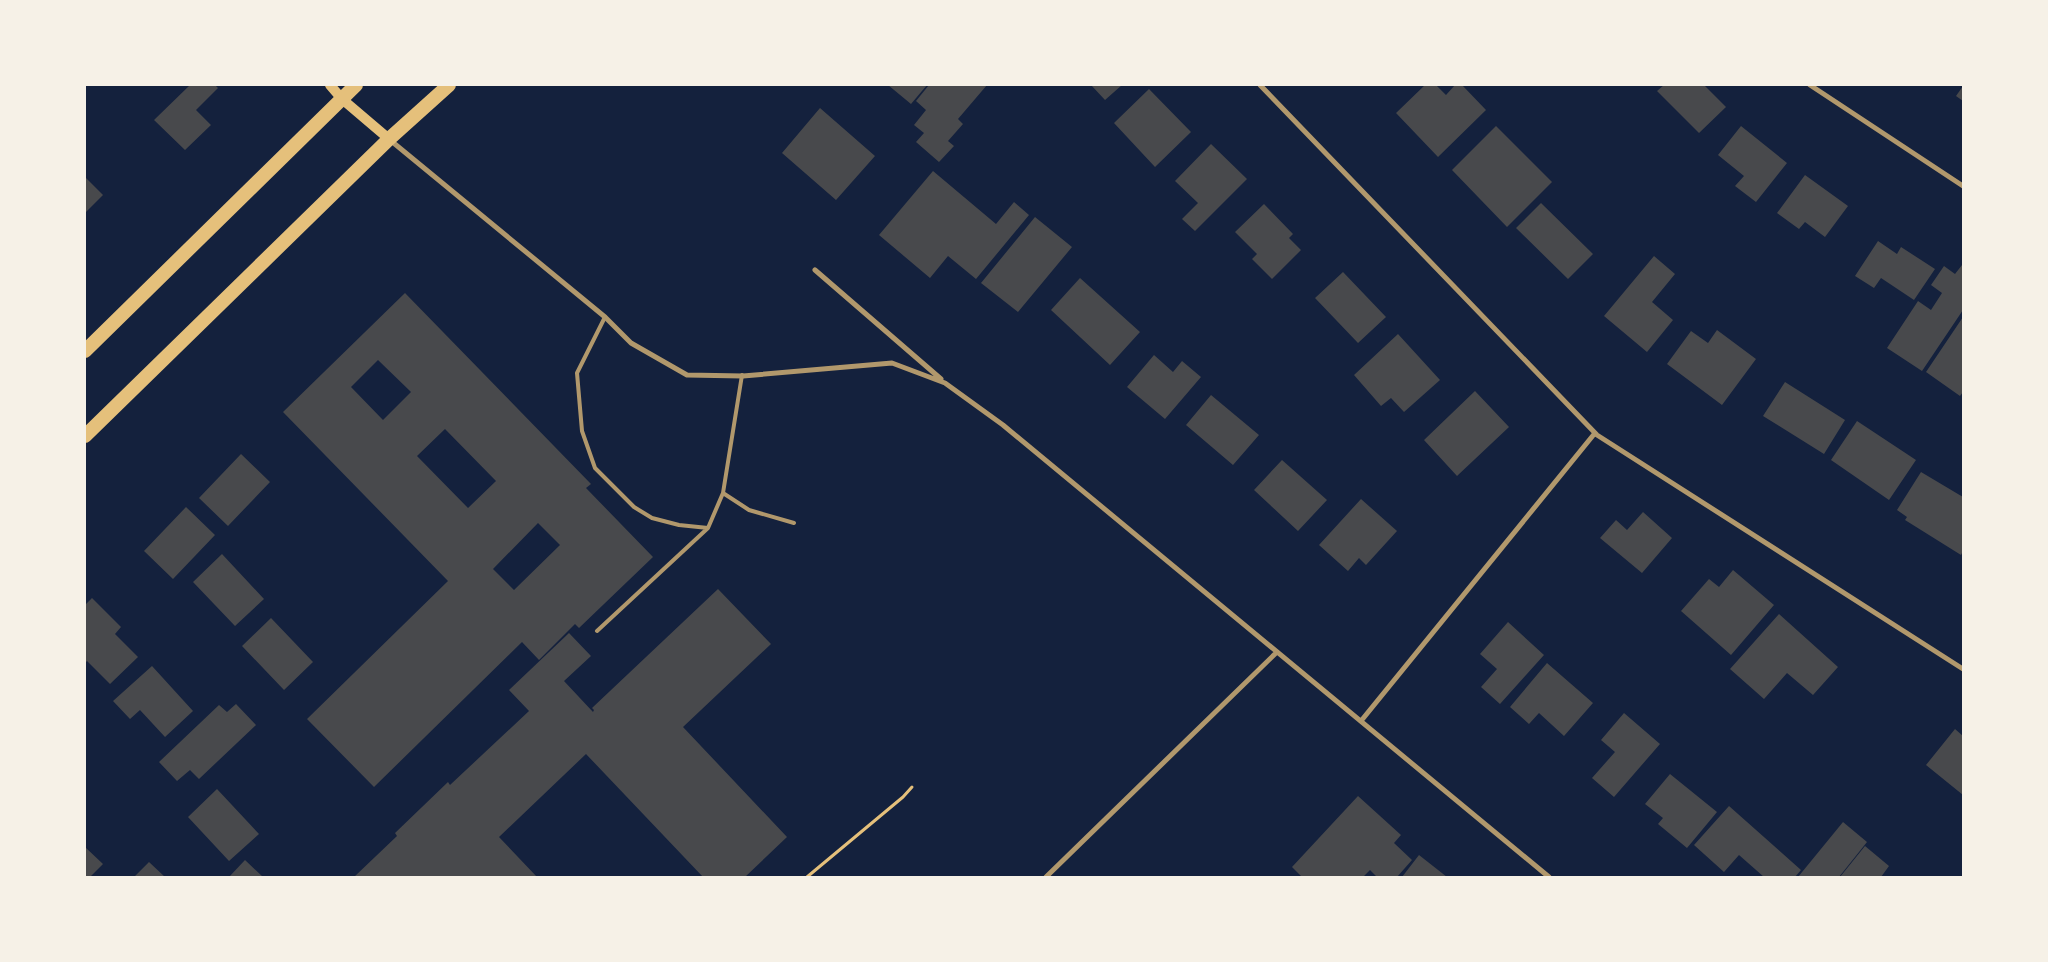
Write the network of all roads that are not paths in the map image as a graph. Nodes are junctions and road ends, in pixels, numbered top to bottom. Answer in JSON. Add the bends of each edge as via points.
{"nodes":[{"id":1,"x":330,"y":85,"type":"edge"},
{"id":2,"x":356,"y":85,"type":"edge"},
{"id":3,"x":449,"y":85,"type":"edge"},
{"id":4,"x":1260,"y":85,"type":"edge"},
{"id":5,"x":1810,"y":85,"type":"edge"},
{"id":6,"x":342,"y":99,"type":"junction"},
{"id":7,"x":389,"y":140,"type":"junction"},
{"id":8,"x":1963,"y":186,"type":"edge"},
{"id":9,"x":815,"y":270,"type":"dead end"},
{"id":10,"x":604,"y":317,"type":"junction"},
{"id":11,"x":85,"y":350,"type":"edge"},
{"id":12,"x":742,"y":375,"type":"junction"},
{"id":13,"x":945,"y":382,"type":"junction"},
{"id":14,"x":1595,"y":433,"type":"junction"},
{"id":15,"x":85,"y":436,"type":"edge"},
{"id":16,"x":723,"y":493,"type":"junction"},
{"id":17,"x":794,"y":523,"type":"dead end"},
{"id":18,"x":708,"y":528,"type":"junction"},
{"id":19,"x":597,"y":631,"type":"dead end"},
{"id":20,"x":1277,"y":652,"type":"junction"},
{"id":21,"x":1963,"y":669,"type":"edge"},
{"id":22,"x":1361,"y":721,"type":"junction"},
{"id":23,"x":1046,"y":877,"type":"edge"},
{"id":24,"x":1549,"y":877,"type":"edge"}],
"edges":[{"from":1,"to":6,"type":"main road"},
{"from":2,"to":6,"type":"highway"},
{"from":3,"to":7,"type":"highway"},
{"from":4,"to":14,"type":"street"},
{"from":5,"to":8,"type":"street"},
{"from":6,"to":7,"type":"main road"},
{"from":6,"to":11,"type":"highway"},
{"from":7,"to":10,"type":"street"},
{"from":7,"to":15,"type":"highway"},
{"from":9,"to":13,"type":"street"},
{"from":10,"to":12,"type":"street","via":[[631,343],[687,375]]},
{"from":10,"to":18,"type":"lane","via":[[577,373],[582,431],[595,468],[634,507],[652,518]]},
{"from":12,"to":13,"type":"street","via":[[892,363]]},
{"from":12,"to":16,"type":"lane"},
{"from":13,"to":20,"type":"street","via":[[1003,425]]},
{"from":14,"to":21,"type":"street"},
{"from":14,"to":22,"type":"street"},
{"from":16,"to":17,"type":"lane","via":[[749,510]]},
{"from":16,"to":18,"type":"lane"},
{"from":18,"to":19,"type":"lane"},
{"from":20,"to":22,"type":"street"},
{"from":20,"to":23,"type":"street"},
{"from":22,"to":24,"type":"street"}]}
